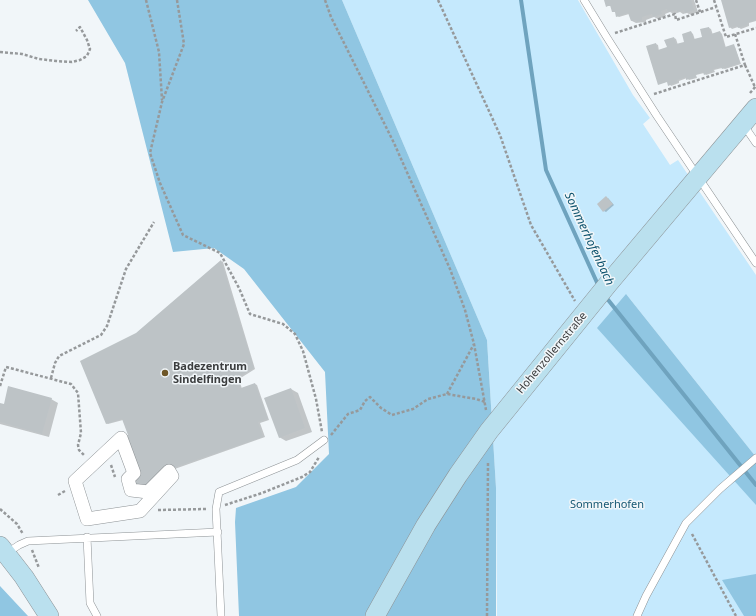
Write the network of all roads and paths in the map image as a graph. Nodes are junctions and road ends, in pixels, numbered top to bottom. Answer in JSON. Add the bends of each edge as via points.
{"nodes":[{"id":1,"x":146,"y":0,"type":"edge"},
{"id":2,"x":177,"y":0,"type":"edge"},
{"id":3,"x":325,"y":0,"type":"edge"},
{"id":4,"x":438,"y":0,"type":"edge"},
{"id":5,"x":584,"y":0,"type":"edge"},
{"id":6,"x":696,"y":0,"type":"edge"},
{"id":7,"x":714,"y":0,"type":"edge"},
{"id":8,"x":716,"y":7,"type":"junction"},
{"id":9,"x":700,"y":12,"type":"junction"},
{"id":10,"x":756,"y":28,"type":"edge"},
{"id":11,"x":76,"y":31,"type":"dead end"},
{"id":12,"x":616,"y":33,"type":"dead end"},
{"id":13,"x":735,"y":34,"type":"junction"},
{"id":14,"x":0,"y":52,"type":"edge"},
{"id":15,"x":745,"y":65,"type":"junction"},
{"id":16,"x":755,"y":87,"type":"dead end"},
{"id":17,"x":656,"y":94,"type":"dead end"},
{"id":18,"x":162,"y":102,"type":"junction"},
{"id":19,"x":756,"y":108,"type":"edge"},
{"id":20,"x":743,"y":124,"type":"junction"},
{"id":21,"x":756,"y":142,"type":"edge"},
{"id":22,"x":699,"y":176,"type":"junction"},
{"id":23,"x":154,"y":222,"type":"dead end"},
{"id":24,"x":756,"y":264,"type":"edge"},
{"id":25,"x":584,"y":303,"type":"junction"},
{"id":26,"x":474,"y":344,"type":"junction"},
{"id":27,"x":51,"y":378,"type":"junction"},
{"id":28,"x":0,"y":386,"type":"edge"},
{"id":29,"x":447,"y":394,"type":"junction"},
{"id":30,"x":485,"y":402,"type":"junction"},
{"id":31,"x":486,"y":411,"type":"dead end"},
{"id":32,"x":341,"y":425,"type":"dead end"},
{"id":33,"x":489,"y":431,"type":"junction"},
{"id":34,"x":325,"y":441,"type":"junction"},
{"id":35,"x":754,"y":459,"type":"edge"},
{"id":36,"x":93,"y":464,"type":"junction"},
{"id":37,"x":216,"y":508,"type":"junction"},
{"id":38,"x":0,"y":509,"type":"edge"},
{"id":39,"x":140,"y":511,"type":"junction"},
{"id":40,"x":686,"y":523,"type":"junction"},
{"id":41,"x":218,"y":532,"type":"junction"},
{"id":42,"x":87,"y":537,"type":"junction"},
{"id":43,"x":28,"y":541,"type":"junction"},
{"id":44,"x":3,"y":550,"type":"edge"},
{"id":45,"x":38,"y":567,"type":"dead end"},
{"id":46,"x":48,"y":616,"type":"edge"},
{"id":47,"x":97,"y":616,"type":"edge"},
{"id":48,"x":221,"y":616,"type":"edge"},
{"id":49,"x":375,"y":616,"type":"edge"},
{"id":50,"x":487,"y":616,"type":"edge"},
{"id":51,"x":637,"y":616,"type":"edge"},
{"id":52,"x":736,"y":616,"type":"edge"}],
"edges":[{"from":1,"to":18,"type":"path","via":[[158,52]]},
{"from":2,"to":18,"type":"path","via":[[184,44]]},
{"from":3,"to":26,"type":"path","via":[[394,143],[450,269],[466,310]]},
{"from":4,"to":25,"type":"path","via":[[500,135],[531,226]]},
{"from":5,"to":22,"type":"lane"},
{"from":6,"to":9,"type":"path"},
{"from":7,"to":8,"type":"path"},
{"from":8,"to":9,"type":"path"},
{"from":8,"to":13,"type":"path","via":[[726,37]]},
{"from":9,"to":12,"type":"path","via":[[676,20],[675,14]]},
{"from":10,"to":13,"type":"path"},
{"from":11,"to":14,"type":"path","via":[[80,28],[90,49],[87,56],[80,60],[56,61]]},
{"from":13,"to":15,"type":"path"},
{"from":15,"to":16,"type":"path"},
{"from":15,"to":17,"type":"path"},
{"from":18,"to":34,"type":"path","via":[[150,153],[183,235],[220,253],[240,288],[250,314],[283,324],[295,334],[305,358]]},
{"from":19,"to":20,"type":"street","name":"Hohenzollernstraße"},
{"from":20,"to":21,"type":"lane"},
{"from":20,"to":22,"type":"street","name":"Hohenzollernstraße"},
{"from":22,"to":24,"type":"lane"},
{"from":22,"to":25,"type":"street","name":"Hohenzollernstraße","via":[[608,284]]},
{"from":23,"to":27,"type":"path","via":[[126,269],[107,326],[101,335],[59,356]]},
{"from":25,"to":33,"type":"street","name":"Hohenzollernstraße"},
{"from":26,"to":29,"type":"path"},
{"from":26,"to":30,"type":"path"},
{"from":27,"to":28,"type":"path","via":[[6,367]]},
{"from":27,"to":36,"type":"path","via":[[71,384],[78,394],[81,433],[79,450]]},
{"from":29,"to":30,"type":"path"},
{"from":29,"to":32,"type":"path","via":[[428,398],[414,409],[392,415],[370,397],[365,400],[360,410],[348,414]]},
{"from":30,"to":31,"type":"path"},
{"from":33,"to":49,"type":"street","name":"Hohenzollernstraße","via":[[426,525]]},
{"from":33,"to":50,"type":"path"},
{"from":34,"to":37,"type":"lane","via":[[297,460],[219,492]]},
{"from":34,"to":37,"type":"path","via":[[322,452],[310,472],[302,477]]},
{"from":35,"to":40,"type":"lane"},
{"from":36,"to":39,"type":"street","via":[[75,481],[87,519]]},
{"from":36,"to":39,"type":"street","via":[[121,438],[134,473],[128,479],[131,490],[148,492],[169,471],[172,476]]},
{"from":37,"to":39,"type":"path"},
{"from":37,"to":41,"type":"lane"},
{"from":38,"to":43,"type":"path","via":[[17,524]]},
{"from":40,"to":51,"type":"lane"},
{"from":40,"to":52,"type":"path"},
{"from":41,"to":42,"type":"lane"},
{"from":41,"to":48,"type":"lane"},
{"from":42,"to":43,"type":"lane"},
{"from":42,"to":47,"type":"lane","via":[[90,602]]},
{"from":43,"to":44,"type":"lane"},
{"from":43,"to":45,"type":"path"},
{"from":44,"to":46,"type":"street","via":[[24,577]]}]}
